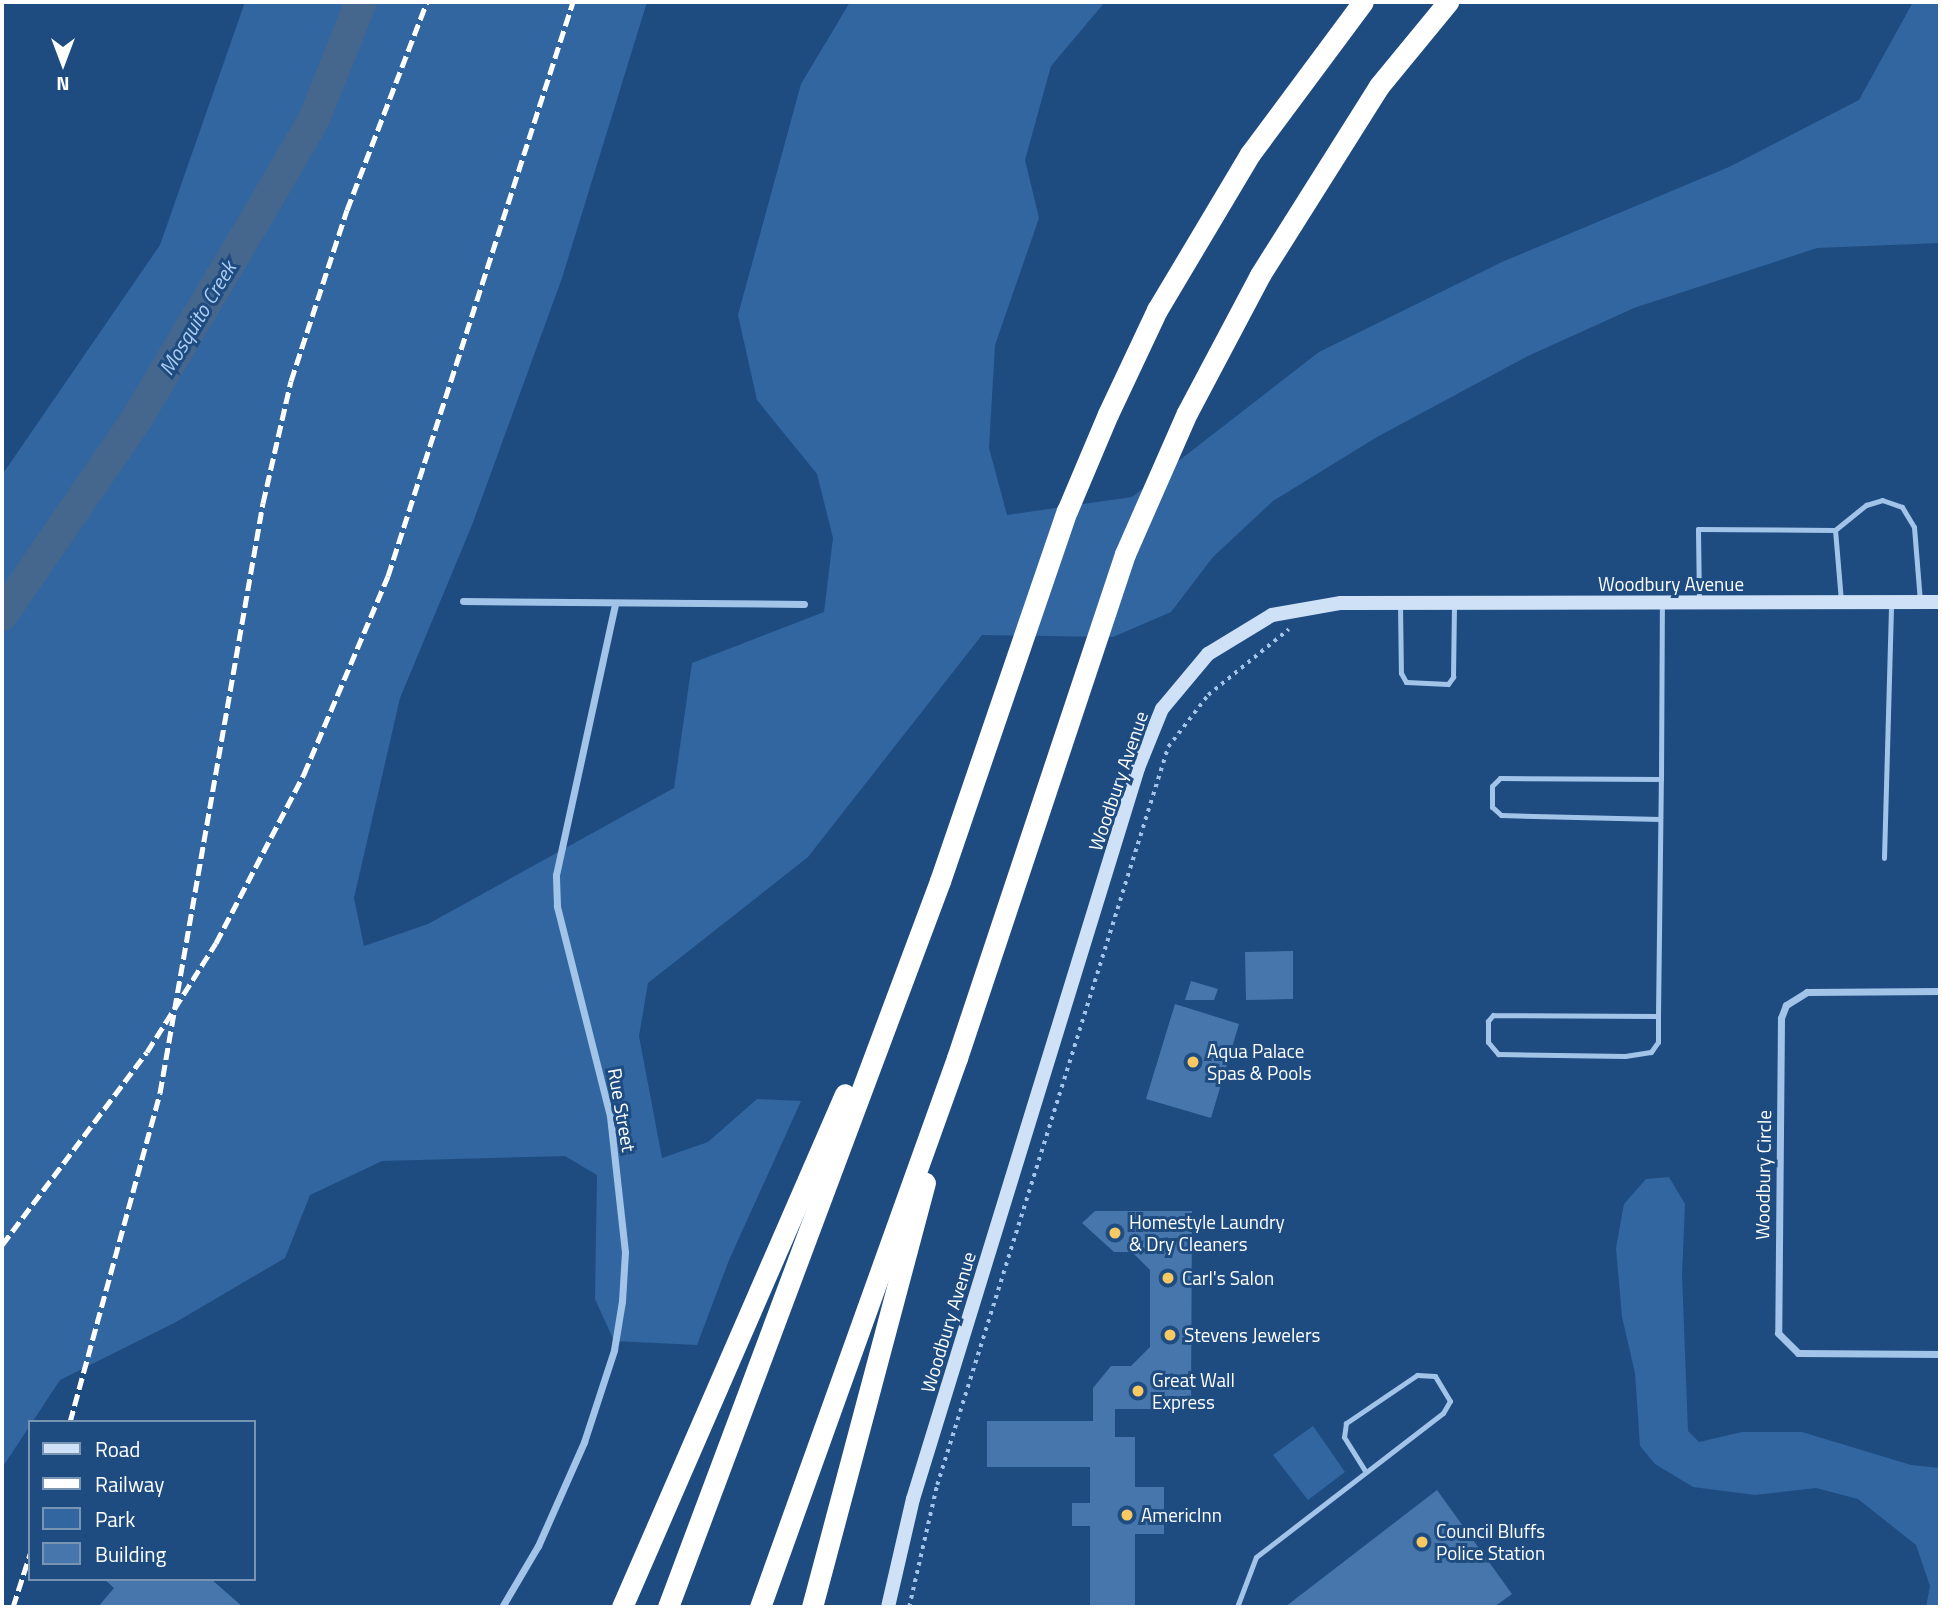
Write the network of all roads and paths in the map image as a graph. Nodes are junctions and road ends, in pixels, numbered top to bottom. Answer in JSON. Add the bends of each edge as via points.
{"nodes":[{"id":1,"x":1363,"y":2,"type":"edge"},
{"id":2,"x":1448,"y":2,"type":"edge"},
{"id":3,"x":1835,"y":530,"type":"junction"},
{"id":4,"x":463,"y":601,"type":"dead end"},
{"id":5,"x":1841,"y":602,"type":"junction"},
{"id":6,"x":1891,"y":602,"type":"junction"},
{"id":7,"x":1920,"y":602,"type":"junction"},
{"id":8,"x":1940,"y":602,"type":"edge"},
{"id":9,"x":1399,"y":603,"type":"junction"},
{"id":10,"x":1454,"y":603,"type":"junction"},
{"id":11,"x":1662,"y":603,"type":"junction"},
{"id":12,"x":1699,"y":603,"type":"junction"},
{"id":13,"x":615,"y":604,"type":"junction"},
{"id":14,"x":804,"y":604,"type":"dead end"},
{"id":15,"x":1296,"y":625,"type":"dead end"},
{"id":16,"x":1661,"y":779,"type":"junction"},
{"id":17,"x":1660,"y":819,"type":"junction"},
{"id":18,"x":1884,"y":858,"type":"dead end"},
{"id":19,"x":940,"y":881,"type":"junction"},
{"id":20,"x":1940,"y":991,"type":"edge"},
{"id":21,"x":1658,"y":1016,"type":"junction"},
{"id":22,"x":957,"y":1058,"type":"junction"},
{"id":23,"x":1940,"y":1354,"type":"edge"},
{"id":24,"x":1365,"y":1470,"type":"junction"},
{"id":25,"x":502,"y":1607,"type":"edge"},
{"id":26,"x":622,"y":1607,"type":"edge"},
{"id":27,"x":668,"y":1607,"type":"edge"},
{"id":28,"x":760,"y":1607,"type":"edge"},
{"id":29,"x":813,"y":1607,"type":"edge"},
{"id":30,"x":888,"y":1607,"type":"edge"},
{"id":31,"x":909,"y":1607,"type":"edge"},
{"id":32,"x":1237,"y":1607,"type":"edge"}],
"edges":[{"from":1,"to":19,"type":"highway","via":[[1250,154],[1157,310],[1067,510]]},
{"from":2,"to":22,"type":"highway","via":[[1379,86],[1313,186],[1187,413],[1125,554]]},
{"from":3,"to":5,"type":"lane"},
{"from":3,"to":7,"type":"lane","via":[[1874,501],[1902,507],[1914,527]]},
{"from":3,"to":12,"type":"lane","via":[[1698,528]]},
{"from":4,"to":13,"type":"street"},
{"from":5,"to":6,"type":"main road","name":"Woodbury Avenue"},
{"from":5,"to":12,"type":"main road","name":"Woodbury Avenue"},
{"from":6,"to":7,"type":"main road","name":"Woodbury Avenue"},
{"from":6,"to":18,"type":"lane"},
{"from":7,"to":8,"type":"main road","name":"Woodbury Avenue"},
{"from":9,"to":10,"type":"main road","name":"Woodbury Avenue"},
{"from":9,"to":10,"type":"lane","via":[[1401,673],[1406,682],[1448,684],[1453,677]]},
{"from":9,"to":30,"type":"main road","name":"Woodbury Avenue","via":[[1303,607],[1248,625],[1195,667],[1162,709],[1139,768],[919,1479]]},
{"from":10,"to":11,"type":"main road","name":"Woodbury Avenue"},
{"from":11,"to":12,"type":"main road","name":"Woodbury Avenue"},
{"from":11,"to":16,"type":"lane"},
{"from":13,"to":14,"type":"street"},
{"from":13,"to":25,"type":"street","name":"Rue Street","via":[[556,875],[557,906],[610,1116],[625,1252],[622,1301],[614,1350],[584,1442],[538,1546]]},
{"from":15,"to":31,"type":"path","via":[[1208,695],[1168,747],[937,1485]]},
{"from":16,"to":17,"type":"lane"},
{"from":16,"to":17,"type":"lane","via":[[1500,778],[1493,786],[1492,807],[1501,815]]},
{"from":17,"to":21,"type":"lane"},
{"from":19,"to":26,"type":"highway"},
{"from":19,"to":27,"type":"highway"},
{"from":20,"to":23,"type":"street","name":"Woodbury Circle","via":[[1807,992],[1786,1005],[1781,1018],[1778,1333],[1798,1353]]},
{"from":21,"to":21,"type":"lane","via":[[1658,1042],[1651,1052],[1640,1056],[1498,1054],[1488,1042],[1488,1021],[1493,1015]]},
{"from":22,"to":28,"type":"highway"},
{"from":22,"to":29,"type":"highway"},
{"from":24,"to":24,"type":"lane","via":[[1443,1413],[1450,1401],[1435,1376],[1417,1375],[1346,1423],[1344,1437]]},
{"from":24,"to":32,"type":"lane","via":[[1256,1558]]}]}
